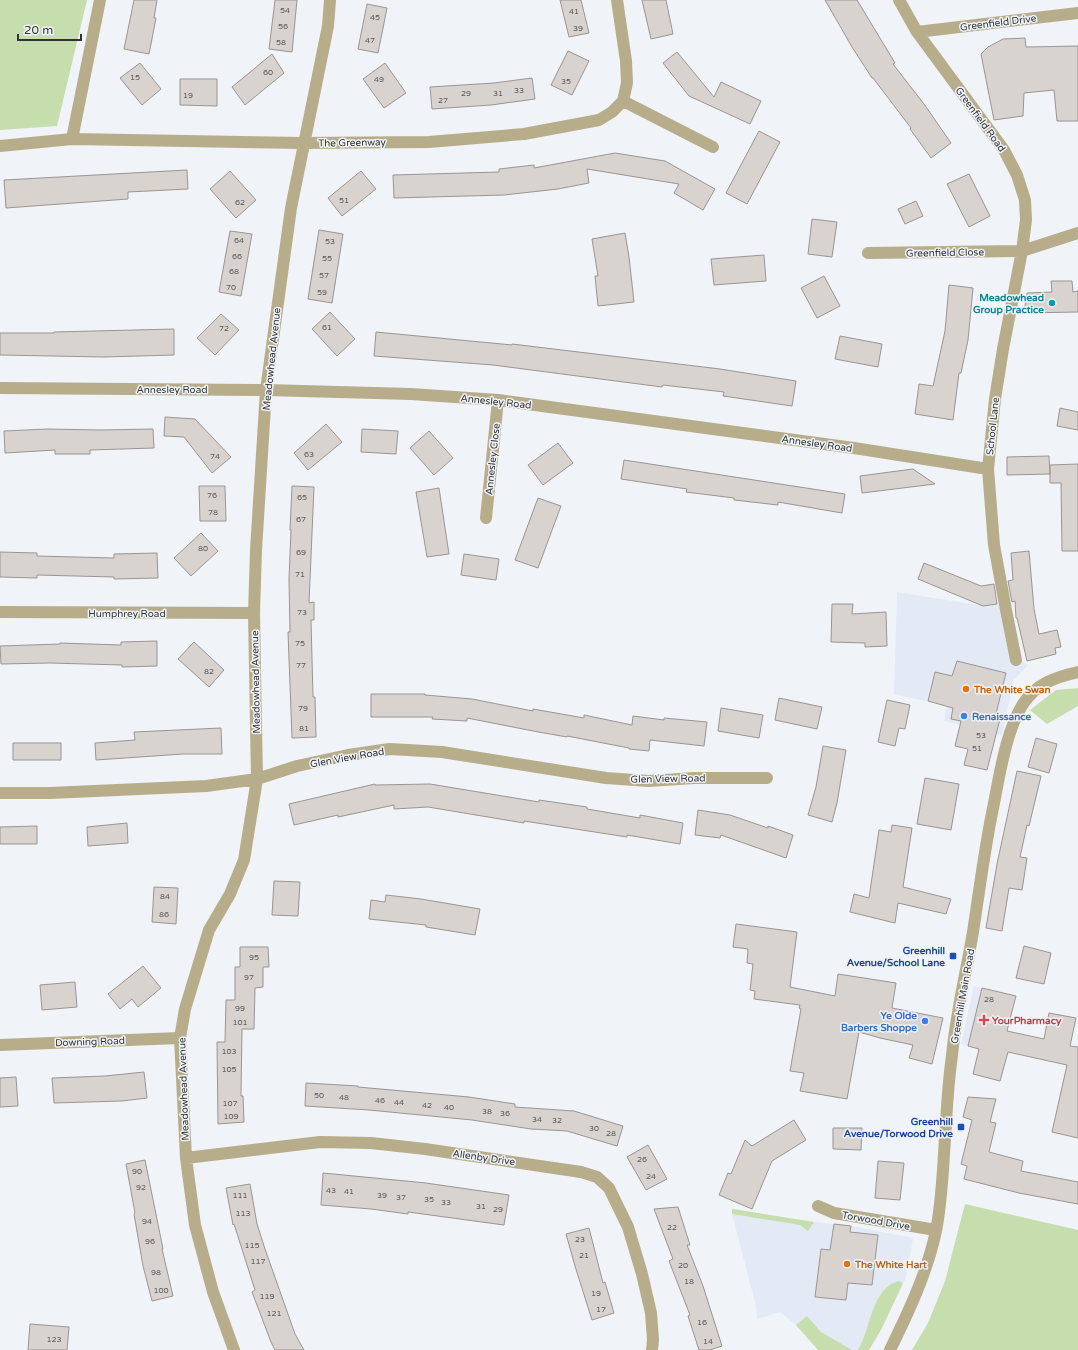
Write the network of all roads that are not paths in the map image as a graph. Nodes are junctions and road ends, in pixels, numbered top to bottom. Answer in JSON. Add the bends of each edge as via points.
{"nodes":[{"id":1,"x":100,"y":0,"type":"edge"},
{"id":2,"x":330,"y":0,"type":"edge"},
{"id":3,"x":617,"y":0,"type":"edge"},
{"id":4,"x":898,"y":0,"type":"edge"},
{"id":5,"x":1078,"y":13,"type":"edge"},
{"id":6,"x":918,"y":32,"type":"junction"},
{"id":7,"x":623,"y":101,"type":"junction"},
{"id":8,"x":72,"y":139,"type":"junction"},
{"id":9,"x":303,"y":143,"type":"junction"},
{"id":10,"x":0,"y":146,"type":"edge"},
{"id":11,"x":713,"y":148,"type":"dead end"},
{"id":12,"x":1078,"y":233,"type":"edge"},
{"id":13,"x":1022,"y":251,"type":"junction"},
{"id":14,"x":868,"y":253,"type":"dead end"},
{"id":15,"x":0,"y":388,"type":"edge"},
{"id":16,"x":266,"y":390,"type":"junction"},
{"id":17,"x":498,"y":400,"type":"junction"},
{"id":18,"x":988,"y":469,"type":"junction"},
{"id":19,"x":486,"y":518,"type":"dead end"},
{"id":20,"x":0,"y":612,"type":"edge"},
{"id":21,"x":254,"y":613,"type":"junction"},
{"id":22,"x":1016,"y":660,"type":"dead end"},
{"id":23,"x":1078,"y":672,"type":"edge"},
{"id":24,"x":767,"y":778,"type":"dead end"},
{"id":25,"x":257,"y":779,"type":"junction"},
{"id":26,"x":0,"y":793,"type":"edge"},
{"id":27,"x":180,"y":1038,"type":"junction"},
{"id":28,"x":0,"y":1045,"type":"edge"},
{"id":29,"x":186,"y":1158,"type":"junction"},
{"id":30,"x":818,"y":1206,"type":"dead end"},
{"id":31,"x":936,"y":1230,"type":"junction"},
{"id":32,"x":234,"y":1350,"type":"edge"},
{"id":33,"x":652,"y":1350,"type":"edge"},
{"id":34,"x":890,"y":1350,"type":"edge"}],
"edges":[{"from":1,"to":8,"type":"street"},
{"from":2,"to":9,"type":"street","name":"Meadowhead Avenue","via":[[328,26]]},
{"from":3,"to":7,"type":"street","via":[[626,61],[627,83]]},
{"from":4,"to":6,"type":"street","name":"Greenfield Road"},
{"from":5,"to":6,"type":"street","name":"Greenfield Drive"},
{"from":6,"to":13,"type":"street","name":"Greenfield Road","via":[[1004,150],[1016,175],[1025,200],[1026,220]]},
{"from":7,"to":9,"type":"street","name":"The Greenway","via":[[599,120],[524,134],[428,142]]},
{"from":7,"to":11,"type":"street"},
{"from":8,"to":9,"type":"street","name":"The Greenway"},
{"from":8,"to":10,"type":"street","name":"The Greenway"},
{"from":9,"to":16,"type":"street","name":"Meadowhead Avenue","via":[[291,208]]},
{"from":12,"to":13,"type":"street"},
{"from":13,"to":14,"type":"street","name":"Greenfield Close"},
{"from":13,"to":18,"type":"street","name":"School Lane","via":[[996,392]]},
{"from":15,"to":16,"type":"street","name":"Annesley Road"},
{"from":16,"to":17,"type":"street","name":"Annesley Road","via":[[411,394]]},
{"from":16,"to":21,"type":"street","name":"Meadowhead Avenue"},
{"from":17,"to":18,"type":"street","name":"Annesley Road","via":[[854,448]]},
{"from":17,"to":19,"type":"street","name":"Annesley Close"},
{"from":18,"to":22,"type":"street","name":"School Lane","via":[[994,545]]},
{"from":20,"to":21,"type":"street","name":"Humphrey Road"},
{"from":21,"to":25,"type":"street","name":"Meadowhead Avenue"},
{"from":23,"to":31,"type":"street","name":"Greenhill Main Road","via":[[1048,681],[1027,699],[1014,720],[1003,760],[987,837],[952,1054],[944,1175]]},
{"from":24,"to":25,"type":"street","name":"Glen View Road","via":[[708,777],[649,781],[606,778],[442,752],[390,750],[348,755],[297,766]]},
{"from":25,"to":26,"type":"street","name":"Glen View Road","via":[[206,786],[50,794]]},
{"from":25,"to":27,"type":"street","name":"Meadowhead Avenue","via":[[244,860],[230,894],[209,930],[185,1009]]},
{"from":27,"to":28,"type":"street","name":"Downing Road"},
{"from":27,"to":29,"type":"street","name":"Meadowhead Avenue"},
{"from":29,"to":32,"type":"street","name":"Meadowhead Avenue","via":[[195,1225],[213,1292]]},
{"from":29,"to":33,"type":"street","name":"Allenby Drive","via":[[320,1142],[370,1143],[581,1172],[597,1177],[609,1188],[628,1227],[650,1312]]},
{"from":30,"to":31,"type":"street","name":"Torwood Drive","via":[[834,1213]]},
{"from":31,"to":34,"type":"street","name":"Greenhill Main Road","via":[[911,1309]]}]}
